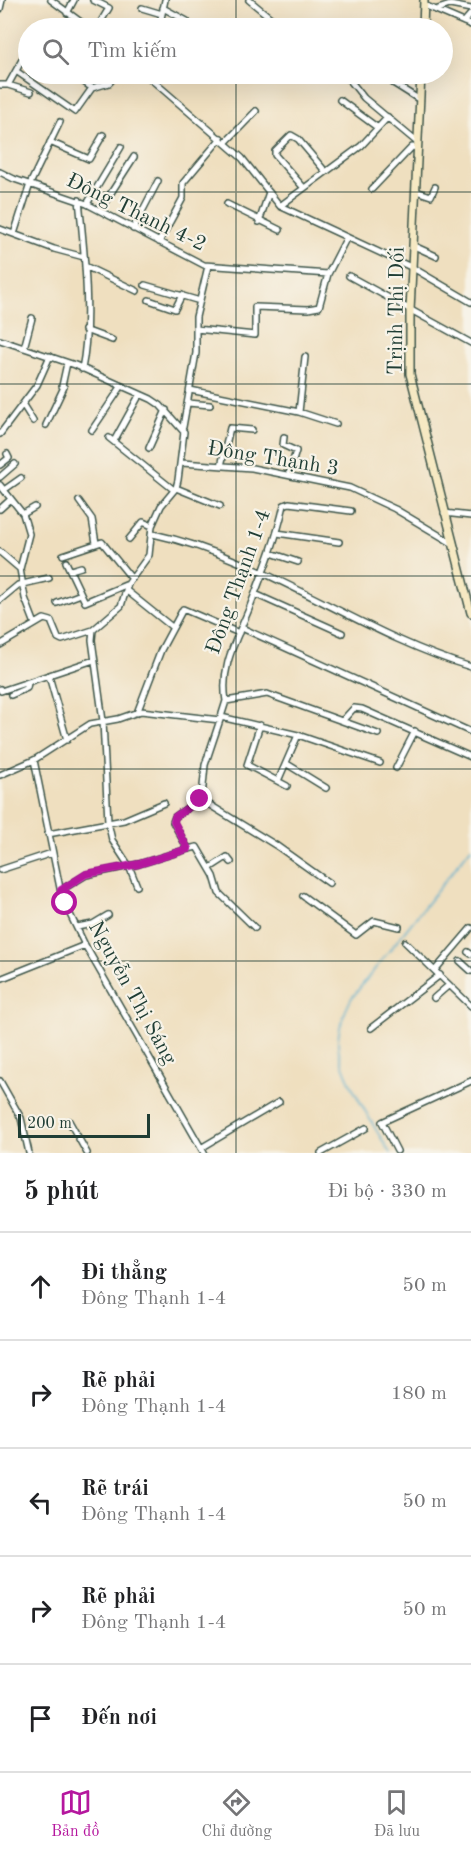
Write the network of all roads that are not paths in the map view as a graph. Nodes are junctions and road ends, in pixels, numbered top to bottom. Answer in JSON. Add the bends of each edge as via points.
{"nodes":[{"id":1,"x":2,"y":0,"type":"edge"},
{"id":2,"x":51,"y":0,"type":"edge"},
{"id":3,"x":74,"y":0,"type":"edge"},
{"id":4,"x":93,"y":0,"type":"edge"},
{"id":5,"x":165,"y":0,"type":"edge"},
{"id":6,"x":249,"y":0,"type":"edge"},
{"id":7,"x":424,"y":3,"type":"edge"},
{"id":8,"x":142,"y":8,"type":"dead end"},
{"id":9,"x":0,"y":9,"type":"edge"},
{"id":10,"x":471,"y":9,"type":"edge"},
{"id":11,"x":437,"y":10,"type":"junction"},
{"id":12,"x":163,"y":11,"type":"junction"},
{"id":13,"x":67,"y":13,"type":"junction"},
{"id":14,"x":471,"y":14,"type":"edge"},
{"id":15,"x":74,"y":18,"type":"edge"},
{"id":16,"x":103,"y":18,"type":"edge"},
{"id":17,"x":161,"y":18,"type":"edge"},
{"id":18,"x":180,"y":18,"type":"edge"},
{"id":19,"x":271,"y":18,"type":"edge"},
{"id":20,"x":423,"y":18,"type":"edge"},
{"id":21,"x":464,"y":22,"type":"junction"},
{"id":22,"x":471,"y":24,"type":"edge"},
{"id":23,"x":18,"y":67,"type":"edge"},
{"id":24,"x":16,"y":71,"type":"joint"},
{"id":25,"x":8,"y":84,"type":"junction"},
{"id":26,"x":35,"y":84,"type":"edge"},
{"id":27,"x":87,"y":84,"type":"edge"},
{"id":28,"x":106,"y":84,"type":"edge"},
{"id":29,"x":158,"y":84,"type":"edge"},
{"id":30,"x":353,"y":84,"type":"edge"},
{"id":31,"x":395,"y":84,"type":"edge"},
{"id":32,"x":421,"y":84,"type":"edge"},
{"id":33,"x":0,"y":85,"type":"edge"},
{"id":34,"x":92,"y":88,"type":"junction"},
{"id":35,"x":31,"y":92,"type":"dead end"},
{"id":36,"x":340,"y":100,"type":"dead end"},
{"id":37,"x":420,"y":100,"type":"junction"},
{"id":38,"x":256,"y":111,"type":"dead end"},
{"id":39,"x":388,"y":117,"type":"junction"},
{"id":40,"x":60,"y":122,"type":"dead end"},
{"id":41,"x":378,"y":128,"type":"junction"},
{"id":42,"x":103,"y":135,"type":"dead end"},
{"id":43,"x":223,"y":140,"type":"junction"},
{"id":44,"x":50,"y":142,"type":"junction"},
{"id":45,"x":418,"y":146,"type":"junction"},
{"id":46,"x":121,"y":147,"type":"dead end"},
{"id":47,"x":134,"y":157,"type":"dead end"},
{"id":48,"x":325,"y":171,"type":"junction"},
{"id":49,"x":0,"y":172,"type":"edge"},
{"id":50,"x":158,"y":181,"type":"dead end"},
{"id":51,"x":30,"y":184,"type":"junction"},
{"id":52,"x":435,"y":187,"type":"dead end"},
{"id":53,"x":304,"y":188,"type":"junction"},
{"id":54,"x":372,"y":189,"type":"dead end"},
{"id":55,"x":416,"y":191,"type":"junction"},
{"id":56,"x":269,"y":192,"type":"junction"},
{"id":57,"x":79,"y":200,"type":"junction"},
{"id":58,"x":87,"y":204,"type":"junction"},
{"id":59,"x":227,"y":204,"type":"dead end"},
{"id":60,"x":280,"y":206,"type":"junction"},
{"id":61,"x":100,"y":210,"type":"junction"},
{"id":62,"x":259,"y":222,"type":"junction"},
{"id":63,"x":0,"y":229,"type":"edge"},
{"id":64,"x":133,"y":229,"type":"junction"},
{"id":65,"x":280,"y":230,"type":"dead end"},
{"id":66,"x":14,"y":234,"type":"junction"},
{"id":67,"x":347,"y":237,"type":"junction"},
{"id":68,"x":159,"y":242,"type":"junction"},
{"id":69,"x":414,"y":246,"type":"junction"},
{"id":70,"x":436,"y":256,"type":"dead end"},
{"id":71,"x":84,"y":257,"type":"junction"},
{"id":72,"x":85,"y":266,"type":"junction"},
{"id":73,"x":208,"y":266,"type":"junction"},
{"id":74,"x":413,"y":268,"type":"junction"},
{"id":75,"x":328,"y":274,"type":"junction"},
{"id":76,"x":349,"y":276,"type":"dead end"},
{"id":77,"x":145,"y":285,"type":"dead end"},
{"id":78,"x":137,"y":291,"type":"dead end"},
{"id":79,"x":182,"y":295,"type":"junction"},
{"id":80,"x":149,"y":300,"type":"dead end"},
{"id":81,"x":200,"y":301,"type":"junction"},
{"id":82,"x":471,"y":302,"type":"edge"},
{"id":83,"x":410,"y":311,"type":"junction"},
{"id":84,"x":32,"y":318,"type":"dead end"},
{"id":85,"x":196,"y":329,"type":"junction"},
{"id":86,"x":85,"y":330,"type":"junction"},
{"id":87,"x":0,"y":340,"type":"edge"},
{"id":88,"x":112,"y":340,"type":"dead end"},
{"id":89,"x":471,"y":343,"type":"edge"},
{"id":90,"x":24,"y":348,"type":"junction"},
{"id":91,"x":50,"y":356,"type":"junction"},
{"id":92,"x":305,"y":357,"type":"dead end"},
{"id":93,"x":68,"y":363,"type":"junction"},
{"id":94,"x":82,"y":369,"type":"junction"},
{"id":95,"x":121,"y":387,"type":"junction"},
{"id":96,"x":190,"y":390,"type":"junction"},
{"id":97,"x":140,"y":394,"type":"junction"},
{"id":98,"x":188,"y":403,"type":"junction"},
{"id":99,"x":23,"y":405,"type":"junction"},
{"id":100,"x":210,"y":405,"type":"dead end"},
{"id":101,"x":166,"y":410,"type":"junction"},
{"id":102,"x":299,"y":412,"type":"junction"},
{"id":103,"x":0,"y":421,"type":"edge"},
{"id":104,"x":33,"y":421,"type":"dead end"},
{"id":105,"x":336,"y":424,"type":"dead end"},
{"id":106,"x":46,"y":425,"type":"dead end"},
{"id":107,"x":6,"y":427,"type":"junction"},
{"id":108,"x":183,"y":427,"type":"junction"},
{"id":109,"x":92,"y":430,"type":"dead end"},
{"id":110,"x":252,"y":430,"type":"dead end"},
{"id":111,"x":0,"y":434,"type":"edge"},
{"id":112,"x":284,"y":437,"type":"dead end"},
{"id":113,"x":149,"y":448,"type":"dead end"},
{"id":114,"x":7,"y":454,"type":"dead end"},
{"id":115,"x":182,"y":463,"type":"junction"},
{"id":116,"x":15,"y":464,"type":"dead end"},
{"id":117,"x":0,"y":465,"type":"edge"},
{"id":118,"x":221,"y":466,"type":"junction"},
{"id":119,"x":289,"y":474,"type":"junction"},
{"id":120,"x":0,"y":477,"type":"edge"},
{"id":121,"x":21,"y":478,"type":"dead end"},
{"id":122,"x":2,"y":488,"type":"edge"},
{"id":123,"x":175,"y":489,"type":"junction"},
{"id":124,"x":11,"y":499,"type":"junction"},
{"id":125,"x":79,"y":501,"type":"dead end"},
{"id":126,"x":220,"y":506,"type":"dead end"},
{"id":127,"x":35,"y":507,"type":"dead end"},
{"id":128,"x":0,"y":509,"type":"edge"},
{"id":129,"x":351,"y":511,"type":"dead end"},
{"id":130,"x":444,"y":513,"type":"junction"},
{"id":131,"x":22,"y":514,"type":"junction"},
{"id":132,"x":471,"y":516,"type":"edge"},
{"id":133,"x":152,"y":526,"type":"junction"},
{"id":134,"x":277,"y":533,"type":"junction"},
{"id":135,"x":153,"y":534,"type":"junction"},
{"id":136,"x":129,"y":538,"type":"dead end"},
{"id":137,"x":339,"y":542,"type":"dead end"},
{"id":138,"x":96,"y":543,"type":"junction"},
{"id":139,"x":452,"y":543,"type":"junction"},
{"id":140,"x":0,"y":552,"type":"edge"},
{"id":141,"x":271,"y":553,"type":"junction"},
{"id":142,"x":63,"y":555,"type":"dead end"},
{"id":143,"x":66,"y":562,"type":"dead end"},
{"id":144,"x":298,"y":562,"type":"dead end"},
{"id":145,"x":81,"y":567,"type":"dead end"},
{"id":146,"x":20,"y":568,"type":"junction"},
{"id":147,"x":71,"y":570,"type":"junction"},
{"id":148,"x":263,"y":573,"type":"junction"},
{"id":149,"x":49,"y":578,"type":"dead end"},
{"id":150,"x":23,"y":583,"type":"junction"},
{"id":151,"x":129,"y":585,"type":"junction"},
{"id":152,"x":81,"y":594,"type":"junction"},
{"id":153,"x":255,"y":594,"type":"junction"},
{"id":154,"x":0,"y":600,"type":"edge"},
{"id":155,"x":57,"y":603,"type":"dead end"},
{"id":156,"x":471,"y":613,"type":"edge"},
{"id":157,"x":35,"y":624,"type":"junction"},
{"id":158,"x":172,"y":627,"type":"junction"},
{"id":159,"x":93,"y":630,"type":"junction"},
{"id":160,"x":240,"y":630,"type":"junction"},
{"id":161,"x":342,"y":633,"type":"dead end"},
{"id":162,"x":0,"y":645,"type":"edge"},
{"id":163,"x":94,"y":660,"type":"junction"},
{"id":164,"x":471,"y":667,"type":"edge"},
{"id":165,"x":49,"y":676,"type":"junction"},
{"id":166,"x":28,"y":683,"type":"junction"},
{"id":167,"x":0,"y":689,"type":"edge"},
{"id":168,"x":11,"y":695,"type":"dead end"},
{"id":169,"x":226,"y":701,"type":"junction"},
{"id":170,"x":137,"y":713,"type":"junction"},
{"id":171,"x":221,"y":718,"type":"junction"},
{"id":172,"x":104,"y":721,"type":"junction"},
{"id":173,"x":342,"y":721,"type":"junction"},
{"id":174,"x":260,"y":725,"type":"junction"},
{"id":175,"x":415,"y":731,"type":"junction"},
{"id":176,"x":471,"y":732,"type":"edge"},
{"id":177,"x":378,"y":734,"type":"dead end"},
{"id":178,"x":298,"y":735,"type":"junction"},
{"id":179,"x":67,"y":740,"type":"junction"},
{"id":180,"x":471,"y":757,"type":"edge"},
{"id":181,"x":34,"y":759,"type":"junction"},
{"id":182,"x":380,"y":763,"type":"dead end"},
{"id":183,"x":287,"y":764,"type":"junction"},
{"id":184,"x":396,"y":768,"type":"dead end"},
{"id":185,"x":0,"y":775,"type":"edge"},
{"id":186,"x":278,"y":781,"type":"junction"},
{"id":187,"x":287,"y":786,"type":"dead end"},
{"id":188,"x":326,"y":788,"type":"dead end"},
{"id":189,"x":200,"y":799,"type":"junction"},
{"id":190,"x":164,"y":803,"type":"dead end"},
{"id":191,"x":108,"y":822,"type":"junction"},
{"id":192,"x":48,"y":834,"type":"junction"},
{"id":193,"x":188,"y":849,"type":"junction"},
{"id":194,"x":52,"y":853,"type":"junction"},
{"id":195,"x":231,"y":862,"type":"dead end"},
{"id":196,"x":129,"y":866,"type":"junction"},
{"id":197,"x":210,"y":868,"type":"junction"},
{"id":198,"x":0,"y":870,"type":"edge"},
{"id":199,"x":329,"y":883,"type":"dead end"},
{"id":200,"x":137,"y":886,"type":"dead end"},
{"id":201,"x":61,"y":890,"type":"junction"},
{"id":202,"x":303,"y":896,"type":"dead end"},
{"id":203,"x":108,"y":915,"type":"dead end"},
{"id":204,"x":77,"y":927,"type":"junction"},
{"id":205,"x":399,"y":927,"type":"dead end"},
{"id":206,"x":255,"y":928,"type":"dead end"},
{"id":207,"x":471,"y":928,"type":"edge"},
{"id":208,"x":405,"y":942,"type":"dead end"},
{"id":209,"x":85,"y":945,"type":"junction"},
{"id":210,"x":460,"y":961,"type":"dead end"},
{"id":211,"x":435,"y":969,"type":"junction"},
{"id":212,"x":471,"y":971,"type":"edge"},
{"id":213,"x":440,"y":975,"type":"junction"},
{"id":214,"x":0,"y":979,"type":"edge"},
{"id":215,"x":449,"y":985,"type":"junction"},
{"id":216,"x":434,"y":998,"type":"dead end"},
{"id":217,"x":471,"y":1006,"type":"edge"},
{"id":218,"x":371,"y":1028,"type":"dead end"},
{"id":219,"x":0,"y":1081,"type":"edge"},
{"id":220,"x":471,"y":1081,"type":"edge"},
{"id":221,"x":279,"y":1102,"type":"dead end"},
{"id":222,"x":69,"y":1121,"type":"dead end"},
{"id":223,"x":366,"y":1128,"type":"dead end"},
{"id":224,"x":203,"y":1150,"type":"edge"},
{"id":225,"x":397,"y":1151,"type":"dead end"},
{"id":226,"x":29,"y":1153,"type":"edge"},
{"id":227,"x":87,"y":1153,"type":"edge"},
{"id":228,"x":321,"y":1153,"type":"edge"}],
"edges":[{"from":1,"to":9,"type":"street"},
{"from":2,"to":13,"type":"street"},
{"from":3,"to":13,"type":"street"},
{"from":4,"to":16,"type":"street","via":[[109,8]]},
{"from":5,"to":12,"type":"street"},
{"from":6,"to":19,"type":"street"},
{"from":7,"to":11,"type":"street"},
{"from":7,"to":20,"type":"main road"},
{"from":8,"to":12,"type":"street"},
{"from":10,"to":11,"type":"street","via":[[450,5]]},
{"from":11,"to":21,"type":"street"},
{"from":12,"to":17,"type":"street"},
{"from":12,"to":18,"type":"street"},
{"from":13,"to":15,"type":"street"},
{"from":14,"to":21,"type":"street"},
{"from":21,"to":22,"type":"street"},
{"from":23,"to":24,"type":"street"},
{"from":24,"to":25,"type":"street"},
{"from":25,"to":33,"type":"street"},
{"from":25,"to":35,"type":"street"},
{"from":26,"to":34,"type":"street","via":[[75,112]]},
{"from":27,"to":34,"type":"street"},
{"from":28,"to":34,"type":"street"},
{"from":29,"to":43,"type":"street"},
{"from":30,"to":39,"type":"street"},
{"from":31,"to":37,"type":"street"},
{"from":32,"to":37,"type":"main road","name":"Trịnh Thị Dối"},
{"from":36,"to":41,"type":"street"},
{"from":37,"to":45,"type":"main road","name":"Trịnh Thị Dối"},
{"from":38,"to":43,"type":"street"},
{"from":39,"to":41,"type":"street"},
{"from":39,"to":45,"type":"street"},
{"from":40,"to":44,"type":"street"},
{"from":41,"to":48,"type":"street","via":[[361,146]]},
{"from":42,"to":44,"type":"street","via":[[89,159]]},
{"from":43,"to":56,"type":"street"},
{"from":43,"to":68,"type":"street","via":[[183,183],[183,198]]},
{"from":44,"to":51,"type":"street"},
{"from":45,"to":54,"type":"street","via":[[412,147]]},
{"from":45,"to":55,"type":"main road","name":"Trịnh Thị Dối"},
{"from":46,"to":58,"type":"street"},
{"from":47,"to":61,"type":"street"},
{"from":48,"to":53,"type":"street"},
{"from":48,"to":53,"type":"street","via":[[291,135],[275,155]]},
{"from":49,"to":51,"type":"street","name":"Đông Thạnh 4-2"},
{"from":50,"to":64,"type":"street"},
{"from":51,"to":57,"type":"street","name":"Đông Thạnh 4-2"},
{"from":51,"to":66,"type":"street"},
{"from":52,"to":55,"type":"street","via":[[431,196]]},
{"from":53,"to":60,"type":"street"},
{"from":55,"to":69,"type":"main road","name":"Trịnh Thị Dối"},
{"from":56,"to":60,"type":"street"},
{"from":56,"to":62,"type":"street"},
{"from":57,"to":58,"type":"street","name":"Đông Thạnh 4-2"},
{"from":57,"to":71,"type":"street"},
{"from":58,"to":61,"type":"street","name":"Đông Thạnh 4-2"},
{"from":59,"to":62,"type":"street"},
{"from":60,"to":67,"type":"street"},
{"from":61,"to":64,"type":"street","name":"Đông Thạnh 4-2"},
{"from":62,"to":65,"type":"street"},
{"from":63,"to":66,"type":"street"},
{"from":64,"to":68,"type":"street","name":"Đông Thạnh 4-2"},
{"from":66,"to":71,"type":"street"},
{"from":67,"to":74,"type":"street"},
{"from":67,"to":75,"type":"street"},
{"from":68,"to":73,"type":"street","name":"Đông Thạnh 4-2"},
{"from":69,"to":70,"type":"street"},
{"from":69,"to":74,"type":"main road","name":"Trịnh Thị Dối"},
{"from":71,"to":72,"type":"street"},
{"from":72,"to":78,"type":"street"},
{"from":72,"to":86,"type":"street"},
{"from":73,"to":75,"type":"street","name":"Đông Thạnh 4-2"},
{"from":73,"to":81,"type":"street"},
{"from":74,"to":82,"type":"street"},
{"from":74,"to":83,"type":"main road","name":"Trịnh Thị Dối"},
{"from":75,"to":85,"type":"street","via":[[319,307],[255,307],[255,335]]},
{"from":76,"to":83,"type":"street"},
{"from":77,"to":79,"type":"street"},
{"from":79,"to":80,"type":"street","via":[[175,309]]},
{"from":79,"to":81,"type":"street"},
{"from":81,"to":85,"type":"street"},
{"from":83,"to":89,"type":"street"},
{"from":83,"to":130,"type":"main road","name":"Trịnh Thị Dối","via":[[410,374]]},
{"from":84,"to":90,"type":"street"},
{"from":85,"to":96,"type":"street"},
{"from":86,"to":88,"type":"street"},
{"from":86,"to":94,"type":"street"},
{"from":87,"to":90,"type":"street","name":"Đông Thạnh 3"},
{"from":90,"to":91,"type":"street","name":"Đông Thạnh 3"},
{"from":91,"to":93,"type":"street","name":"Đông Thạnh 3"},
{"from":91,"to":99,"type":"street"},
{"from":92,"to":102,"type":"street"},
{"from":93,"to":94,"type":"street","name":"Đông Thạnh 3"},
{"from":93,"to":106,"type":"street","via":[[62,395]]},
{"from":94,"to":95,"type":"street","name":"Đông Thạnh 3"},
{"from":95,"to":97,"type":"street","name":"Đông Thạnh 3"},
{"from":95,"to":109,"type":"street"},
{"from":96,"to":98,"type":"street"},
{"from":96,"to":102,"type":"street"},
{"from":97,"to":101,"type":"street","name":"Đông Thạnh 3"},
{"from":97,"to":123,"type":"street","via":[[112,439]]},
{"from":98,"to":100,"type":"street"},
{"from":98,"to":108,"type":"street"},
{"from":99,"to":104,"type":"street"},
{"from":99,"to":107,"type":"street"},
{"from":101,"to":108,"type":"street","name":"Đông Thạnh 3"},
{"from":101,"to":113,"type":"street"},
{"from":102,"to":105,"type":"street"},
{"from":103,"to":107,"type":"street"},
{"from":107,"to":111,"type":"street"},
{"from":108,"to":115,"type":"street","name":"Đông Thạnh 3"},
{"from":110,"to":118,"type":"street","via":[[230,428]]},
{"from":112,"to":119,"type":"street","via":[[284,446],[296,451]]},
{"from":114,"to":117,"type":"street","via":[[9,458]]},
{"from":115,"to":118,"type":"street","name":"Đông Thạnh 3"},
{"from":115,"to":123,"type":"street","name":"Đông Thạnh 3"},
{"from":116,"to":120,"type":"street"},
{"from":118,"to":119,"type":"street","name":"Đông Thạnh 3"},
{"from":119,"to":139,"type":"street","name":"Đông Thạnh 3","via":[[358,491]]},
{"from":121,"to":122,"type":"street"},
{"from":122,"to":124,"type":"street"},
{"from":123,"to":126,"type":"street"},
{"from":123,"to":133,"type":"street","name":"Đông Thạnh 3"},
{"from":124,"to":128,"type":"street"},
{"from":124,"to":131,"type":"street"},
{"from":125,"to":138,"type":"street","via":[[92,519]]},
{"from":127,"to":131,"type":"street"},
{"from":129,"to":134,"type":"street","name":"Đông Thạnh 1-4","via":[[289,503],[284,505]]},
{"from":130,"to":132,"type":"street"},
{"from":130,"to":139,"type":"main road","name":"Trịnh Thị Dối"},
{"from":131,"to":146,"type":"street","via":[[29,534]]},
{"from":133,"to":135,"type":"street"},
{"from":133,"to":136,"type":"street","via":[[143,522]]},
{"from":134,"to":137,"type":"street"},
{"from":134,"to":141,"type":"street","name":"Đông Thạnh 1-4"},
{"from":135,"to":148,"type":"street","via":[[226,556]]},
{"from":135,"to":151,"type":"street","via":[[149,555]]},
{"from":138,"to":142,"type":"street"},
{"from":138,"to":151,"type":"street","via":[[102,542]]},
{"from":139,"to":156,"type":"main road","name":"Trịnh Thị Dối"},
{"from":140,"to":146,"type":"street"},
{"from":141,"to":144,"type":"street"},
{"from":141,"to":148,"type":"street","name":"Đông Thạnh 1-4"},
{"from":143,"to":147,"type":"street"},
{"from":145,"to":147,"type":"street"},
{"from":146,"to":150,"type":"street"},
{"from":147,"to":152,"type":"street"},
{"from":148,"to":153,"type":"street","name":"Đông Thạnh 1-4"},
{"from":148,"to":164,"type":"street","via":[[395,640]]},
{"from":149,"to":150,"type":"street"},
{"from":150,"to":154,"type":"street"},
{"from":150,"to":157,"type":"street"},
{"from":151,"to":152,"type":"street","via":[[85,602]]},
{"from":151,"to":158,"type":"street"},
{"from":151,"to":159,"type":"street","via":[[121,606]]},
{"from":152,"to":155,"type":"street"},
{"from":153,"to":160,"type":"street","name":"Đông Thạnh 1-4"},
{"from":153,"to":161,"type":"street"},
{"from":157,"to":159,"type":"street","via":[[48,618],[62,640]]},
{"from":157,"to":162,"type":"street"},
{"from":158,"to":160,"type":"street","via":[[183,609]]},
{"from":158,"to":170,"type":"street"},
{"from":159,"to":163,"type":"street"},
{"from":160,"to":169,"type":"street","name":"Đông Thạnh 1-4","via":[[224,672]]},
{"from":160,"to":176,"type":"street"},
{"from":163,"to":165,"type":"street"},
{"from":163,"to":172,"type":"street"},
{"from":165,"to":166,"type":"street"},
{"from":165,"to":179,"type":"street"},
{"from":166,"to":167,"type":"street"},
{"from":166,"to":168,"type":"street","via":[[27,688]]},
{"from":169,"to":171,"type":"street"},
{"from":169,"to":173,"type":"street","via":[[267,694]]},
{"from":170,"to":171,"type":"street"},
{"from":170,"to":172,"type":"street"},
{"from":171,"to":174,"type":"street"},
{"from":171,"to":189,"type":"street","via":[[205,765],[205,787]]},
{"from":172,"to":179,"type":"street","via":[[80,728]]},
{"from":172,"to":191,"type":"street"},
{"from":173,"to":175,"type":"street","via":[[354,708],[362,709]]},
{"from":173,"to":177,"type":"street"},
{"from":174,"to":178,"type":"street"},
{"from":174,"to":186,"type":"street","via":[[246,765]]},
{"from":175,"to":180,"type":"street"},
{"from":175,"to":184,"type":"street"},
{"from":178,"to":182,"type":"street"},
{"from":178,"to":183,"type":"street"},
{"from":179,"to":181,"type":"street"},
{"from":181,"to":185,"type":"street"},
{"from":181,"to":192,"type":"street","name":"Nguyễn Thị Sáng"},
{"from":183,"to":186,"type":"street"},
{"from":183,"to":188,"type":"street"},
{"from":186,"to":187,"type":"street"},
{"from":189,"to":193,"type":"street","via":[[175,817]]},
{"from":189,"to":199,"type":"street"},
{"from":190,"to":191,"type":"street","via":[[124,820]]},
{"from":191,"to":192,"type":"street"},
{"from":191,"to":196,"type":"street","via":[[112,840]]},
{"from":192,"to":194,"type":"street","name":"Nguyễn Thị Sáng"},
{"from":193,"to":196,"type":"street"},
{"from":193,"to":197,"type":"street","via":[[196,847]]},
{"from":194,"to":198,"type":"street"},
{"from":194,"to":201,"type":"street","name":"Nguyễn Thị Sáng"},
{"from":195,"to":197,"type":"street","via":[[227,857]]},
{"from":196,"to":200,"type":"street"},
{"from":196,"to":201,"type":"street","via":[[86,874]]},
{"from":197,"to":206,"type":"street","via":[[219,893]]},
{"from":201,"to":204,"type":"street","name":"Nguyễn Thị Sáng"},
{"from":202,"to":205,"type":"street","via":[[356,935],[374,921]]},
{"from":203,"to":204,"type":"street"},
{"from":204,"to":209,"type":"street","name":"Nguyễn Thị Sáng"},
{"from":207,"to":211,"type":"street"},
{"from":208,"to":211,"type":"street"},
{"from":209,"to":214,"type":"street"},
{"from":209,"to":224,"type":"street","name":"Nguyễn Thị Sáng"},
{"from":210,"to":212,"type":"street"},
{"from":211,"to":213,"type":"street"},
{"from":213,"to":215,"type":"street"},
{"from":213,"to":218,"type":"street"},
{"from":215,"to":216,"type":"street"},
{"from":215,"to":217,"type":"street"},
{"from":219,"to":226,"type":"street","via":[[21,1118]]},
{"from":220,"to":225,"type":"street","via":[[382,1122]]},
{"from":221,"to":224,"type":"street"},
{"from":222,"to":227,"type":"street"},
{"from":223,"to":228,"type":"street"}]}
